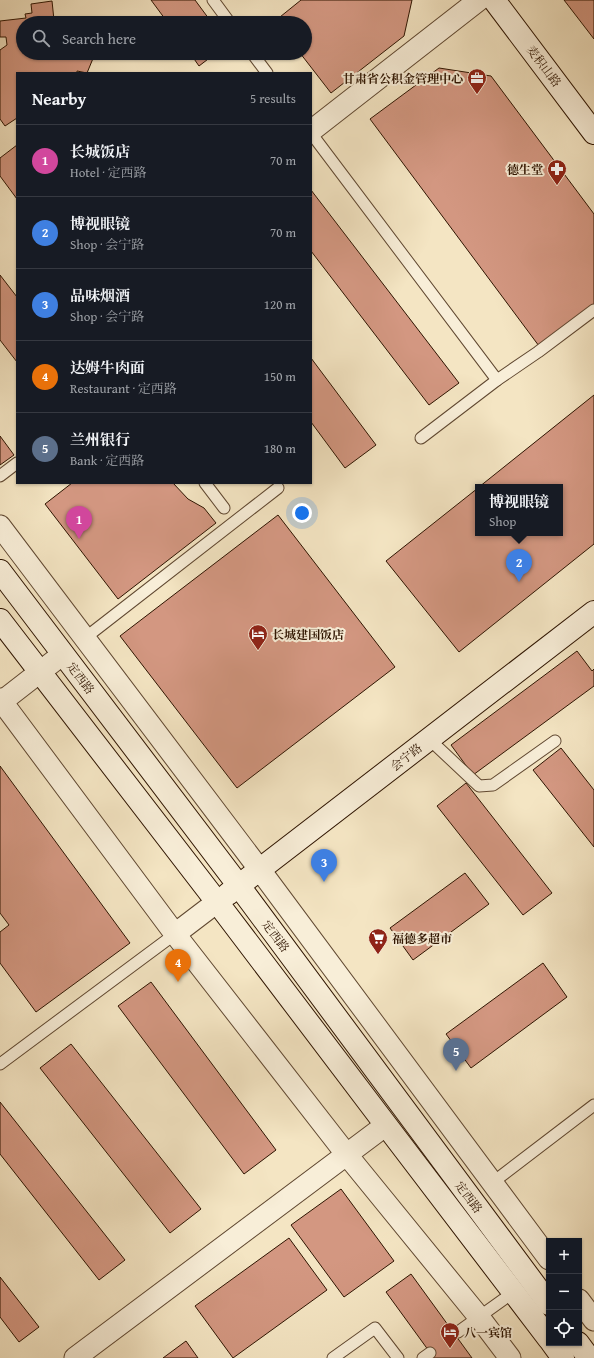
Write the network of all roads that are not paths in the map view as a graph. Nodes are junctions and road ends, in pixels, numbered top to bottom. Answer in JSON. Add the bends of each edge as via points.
{"nodes":[{"id":1,"x":213,"y":0,"type":"edge"},
{"id":2,"x":479,"y":0,"type":"edge"},
{"id":3,"x":494,"y":0,"type":"edge"},
{"id":4,"x":225,"y":16,"type":"edge"},
{"id":5,"x":257,"y":60,"type":"edge"},
{"id":6,"x":266,"y":72,"type":"edge"},
{"id":7,"x":312,"y":131,"type":"edge"},
{"id":8,"x":312,"y":133,"type":"edge"},
{"id":9,"x":594,"y":133,"type":"edge"},
{"id":10,"x":594,"y":310,"type":"edge"},
{"id":11,"x":497,"y":380,"type":"junction"},
{"id":12,"x":421,"y":438,"type":"dead end"},
{"id":13,"x":16,"y":464,"type":"edge"},
{"id":14,"x":0,"y":476,"type":"edge"},
{"id":15,"x":206,"y":484,"type":"edge"},
{"id":16,"x":278,"y":488,"type":"dead end"},
{"id":17,"x":224,"y":508,"type":"dead end"},
{"id":18,"x":0,"y":526,"type":"edge"},
{"id":19,"x":0,"y":570,"type":"edge"},
{"id":20,"x":594,"y":612,"type":"edge"},
{"id":21,"x":0,"y":620,"type":"edge"},
{"id":22,"x":85,"y":638,"type":"junction"},
{"id":23,"x":63,"y":654,"type":"junction"},
{"id":24,"x":40,"y":672,"type":"junction"},
{"id":25,"x":1,"y":701,"type":"edge"},
{"id":26,"x":429,"y":739,"type":"junction"},
{"id":27,"x":555,"y":741,"type":"dead end"},
{"id":28,"x":260,"y":870,"type":"junction"},
{"id":29,"x":239,"y":886,"type":"junction"},
{"id":30,"x":217,"y":902,"type":"junction"},
{"id":31,"x":174,"y":934,"type":"junction"},
{"id":32,"x":0,"y":1064,"type":"edge"},
{"id":33,"x":594,"y":1105,"type":"edge"},
{"id":34,"x":386,"y":1126,"type":"junction"},
{"id":35,"x":346,"y":1155,"type":"junction"},
{"id":36,"x":492,"y":1183,"type":"junction"},
{"id":37,"x":546,"y":1256,"type":"edge"},
{"id":38,"x":514,"y":1292,"type":"junction"},
{"id":39,"x":546,"y":1300,"type":"edge"},
{"id":40,"x":582,"y":1304,"type":"edge"},
{"id":41,"x":479,"y":1317,"type":"junction"},
{"id":42,"x":594,"y":1320,"type":"edge"},
{"id":43,"x":458,"y":1332,"type":"dead end"},
{"id":44,"x":546,"y":1335,"type":"edge"},
{"id":45,"x":554,"y":1346,"type":"edge"},
{"id":46,"x":580,"y":1346,"type":"edge"},
{"id":47,"x":75,"y":1358,"type":"edge"},
{"id":48,"x":333,"y":1358,"type":"edge"},
{"id":49,"x":398,"y":1358,"type":"edge"},
{"id":50,"x":510,"y":1358,"type":"edge"},
{"id":51,"x":563,"y":1358,"type":"edge"},
{"id":52,"x":589,"y":1358,"type":"edge"}],
"edges":[{"from":1,"to":4,"type":"lane"},
{"from":2,"to":7,"type":"street"},
{"from":3,"to":9,"type":"main road","name":"麦积山路"},
{"from":5,"to":6,"type":"lane"},
{"from":8,"to":11,"type":"lane"},
{"from":10,"to":11,"type":"lane"},
{"from":11,"to":12,"type":"lane"},
{"from":13,"to":14,"type":"lane"},
{"from":15,"to":17,"type":"lane"},
{"from":16,"to":22,"type":"lane"},
{"from":18,"to":22,"type":"street"},
{"from":19,"to":23,"type":"main road","name":"定西路"},
{"from":20,"to":26,"type":"main road","name":"会宁路"},
{"from":21,"to":24,"type":"main road","name":"定西路"},
{"from":22,"to":28,"type":"street"},
{"from":23,"to":24,"type":"street"},
{"from":23,"to":29,"type":"main road","name":"定西路"},
{"from":24,"to":25,"type":"street"},
{"from":24,"to":30,"type":"main road","name":"定西路"},
{"from":25,"to":31,"type":"street"},
{"from":26,"to":27,"type":"lane","via":[[479,786],[493,784]]},
{"from":26,"to":28,"type":"main road","name":"会宁路"},
{"from":28,"to":29,"type":"main road","name":"会宁路"},
{"from":28,"to":36,"type":"street"},
{"from":29,"to":30,"type":"main road","name":"会宁路"},
{"from":29,"to":39,"type":"main road","name":"定西路"},
{"from":30,"to":31,"type":"street"},
{"from":30,"to":34,"type":"main road","name":"定西路"},
{"from":31,"to":32,"type":"lane"},
{"from":31,"to":35,"type":"street"},
{"from":33,"to":36,"type":"lane"},
{"from":34,"to":35,"type":"street"},
{"from":34,"to":38,"type":"main road","name":"定西路"},
{"from":35,"to":41,"type":"street"},
{"from":35,"to":47,"type":"street"},
{"from":36,"to":37,"type":"street"},
{"from":38,"to":41,"type":"lane"},
{"from":38,"to":44,"type":"main road","name":"定西路"},
{"from":40,"to":42,"type":"street"},
{"from":41,"to":43,"type":"lane"},
{"from":41,"to":50,"type":"street"},
{"from":45,"to":51,"type":"main road"},
{"from":46,"to":52,"type":"main road"},
{"from":48,"to":49,"type":"lane","via":[[375,1328]]}]}
